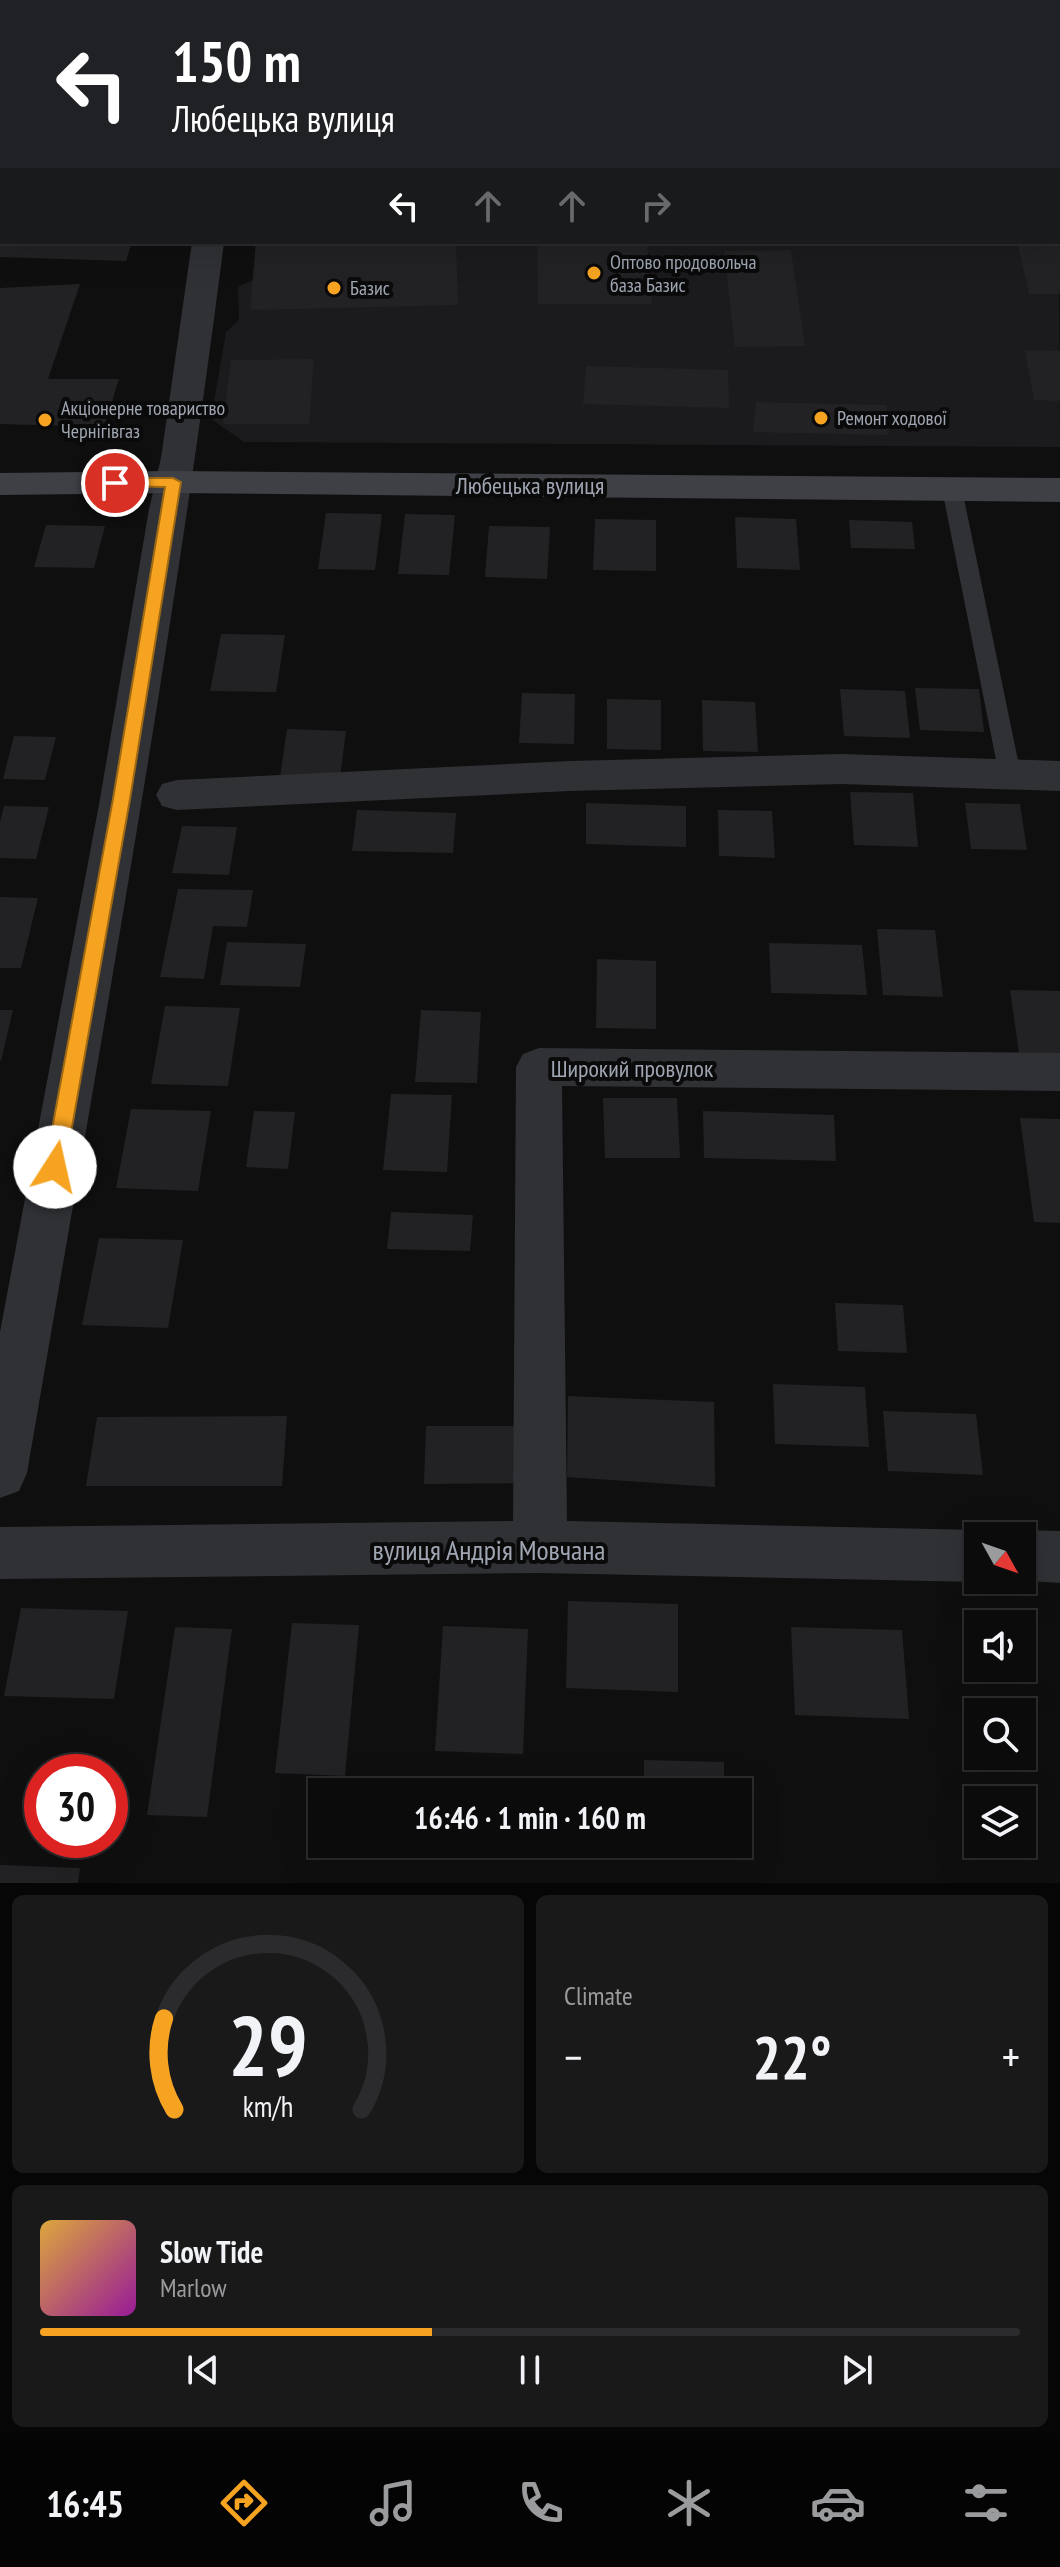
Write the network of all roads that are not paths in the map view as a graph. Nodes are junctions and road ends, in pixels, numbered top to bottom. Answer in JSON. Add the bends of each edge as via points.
{"nodes":[{"id":1,"x":208,"y":244,"type":"edge"},
{"id":2,"x":173,"y":482,"type":"junction"},
{"id":3,"x":0,"y":484,"type":"edge"},
{"id":4,"x":952,"y":489,"type":"junction"},
{"id":5,"x":1060,"y":490,"type":"edge"},
{"id":6,"x":1010,"y":775,"type":"junction"},
{"id":7,"x":1060,"y":776,"type":"edge"},
{"id":8,"x":177,"y":795,"type":"dead end"},
{"id":9,"x":1060,"y":1072,"type":"edge"},
{"id":10,"x":0,"y":1473,"type":"edge"},
{"id":11,"x":540,"y":1547,"type":"junction"},
{"id":12,"x":0,"y":1553,"type":"edge"},
{"id":13,"x":964,"y":1556,"type":"edge"},
{"id":14,"x":1036,"y":1556,"type":"edge"},
{"id":15,"x":1060,"y":1557,"type":"edge"}],
"edges":[{"from":1,"to":2,"type":"street"},
{"from":2,"to":3,"type":"main road","name":"Любецька вулиця"},
{"from":2,"to":4,"type":"main road","name":"Любецька вулиця"},
{"from":2,"to":10,"type":"street"},
{"from":4,"to":5,"type":"main road","name":"Любецька вулиця"},
{"from":4,"to":6,"type":"lane"},
{"from":6,"to":7,"type":"street"},
{"from":6,"to":8,"type":"street","via":[[841,769]]},
{"from":9,"to":11,"type":"street","name":"Широкий провулок","via":[[539,1067]]},
{"from":11,"to":12,"type":"street","name":"вулиця Андрія Мовчана"},
{"from":11,"to":13,"type":"street","name":"вулиця Андрія Мовчана"},
{"from":14,"to":15,"type":"street"}]}
